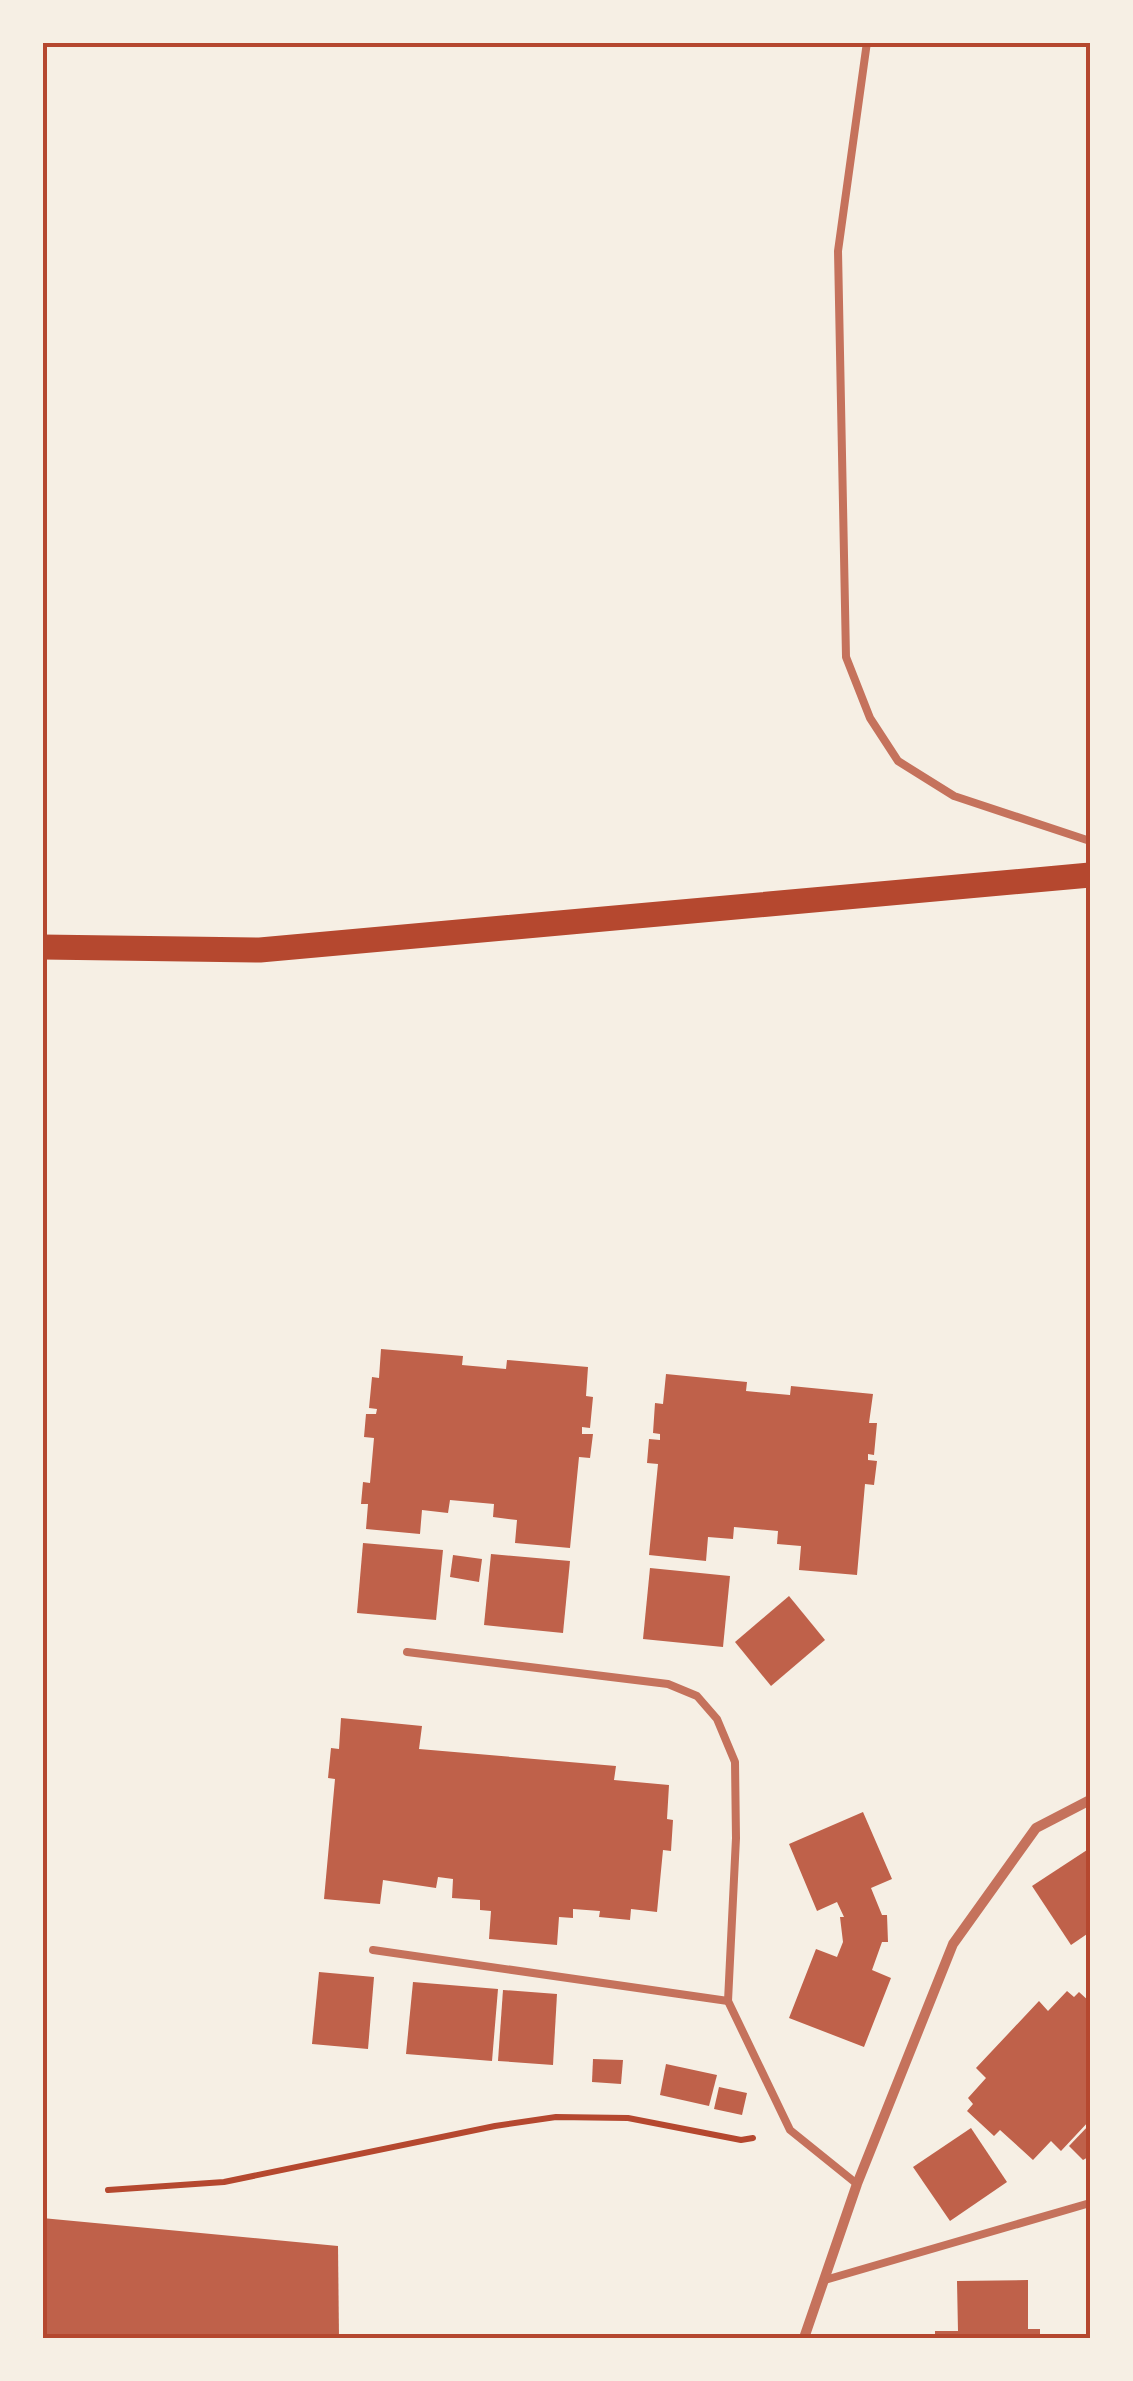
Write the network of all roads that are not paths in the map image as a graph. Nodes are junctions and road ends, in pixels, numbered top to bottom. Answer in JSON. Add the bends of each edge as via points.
{"nodes":[{"id":1,"x":867,"y":42,"type":"edge"},
{"id":2,"x":1090,"y":841,"type":"edge"},
{"id":3,"x":1090,"y":875,"type":"edge"},
{"id":4,"x":42,"y":947,"type":"edge"},
{"id":5,"x":406,"y":1652,"type":"dead end"},
{"id":6,"x":1090,"y":1800,"type":"edge"},
{"id":7,"x":373,"y":1950,"type":"dead end"},
{"id":8,"x":728,"y":2001,"type":"junction"},
{"id":9,"x":857,"y":2184,"type":"junction"},
{"id":10,"x":1090,"y":2203,"type":"edge"},
{"id":11,"x":825,"y":2280,"type":"junction"},
{"id":12,"x":804,"y":2338,"type":"edge"}],
"edges":[{"from":1,"to":2,"type":"lane","via":[[838,251],[846,657],[870,718],[898,761],[954,796]]},
{"from":3,"to":4,"type":"main road","via":[[260,950]]},
{"from":5,"to":8,"type":"lane","via":[[668,1684],[697,1696],[717,1718],[736,1762]]},
{"from":6,"to":9,"type":"street","via":[[1036,1828],[953,1944]]},
{"from":7,"to":8,"type":"lane"},
{"from":8,"to":9,"type":"lane","via":[[790,2130]]},
{"from":9,"to":11,"type":"street"},
{"from":10,"to":11,"type":"lane"},
{"from":11,"to":12,"type":"street"}]}
